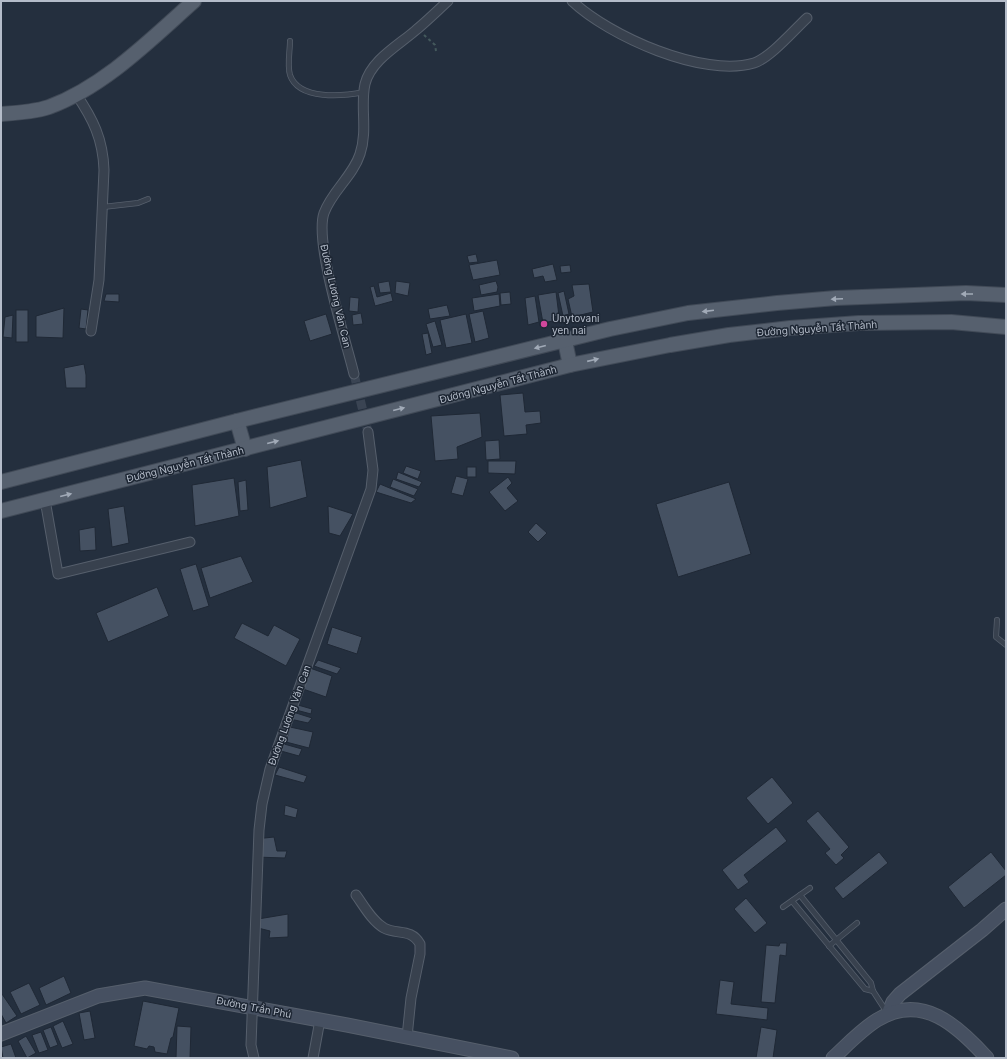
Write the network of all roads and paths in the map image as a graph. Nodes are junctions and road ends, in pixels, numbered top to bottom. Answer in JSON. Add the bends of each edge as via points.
{"nodes":[{"id":1,"x":194,"y":1,"type":"edge"},
{"id":2,"x":448,"y":1,"type":"edge"},
{"id":3,"x":572,"y":1,"type":"edge"},
{"id":4,"x":807,"y":18,"type":"dead end"},
{"id":5,"x":418,"y":29,"type":"junction"},
{"id":6,"x":290,"y":41,"type":"dead end"},
{"id":7,"x":436,"y":51,"type":"dead end"},
{"id":8,"x":364,"y":92,"type":"junction"},
{"id":9,"x":76,"y":94,"type":"junction"},
{"id":10,"x":1,"y":114,"type":"edge"},
{"id":11,"x":148,"y":199,"type":"dead end"},
{"id":12,"x":102,"y":207,"type":"junction"},
{"id":13,"x":1006,"y":295,"type":"edge"},
{"id":14,"x":1006,"y":327,"type":"edge"},
{"id":15,"x":91,"y":331,"type":"dead end"},
{"id":16,"x":565,"y":341,"type":"junction"},
{"id":17,"x":570,"y":365,"type":"junction"},
{"id":18,"x":354,"y":374,"type":"tunnel mouth"},
{"id":19,"x":237,"y":421,"type":"junction"},
{"id":20,"x":368,"y":432,"type":"tunnel mouth"},
{"id":21,"x":245,"y":449,"type":"junction"},
{"id":22,"x":1,"y":482,"type":"edge"},
{"id":23,"x":45,"y":500,"type":"junction"},
{"id":24,"x":1,"y":511,"type":"edge"},
{"id":25,"x":190,"y":542,"type":"dead end"},
{"id":26,"x":997,"y":620,"type":"dead end"},
{"id":27,"x":1006,"y":645,"type":"edge"},
{"id":28,"x":810,"y":888,"type":"dead end"},
{"id":29,"x":356,"y":894,"type":"dead end"},
{"id":30,"x":800,"y":895,"type":"junction"},
{"id":31,"x":792,"y":901,"type":"junction"},
{"id":32,"x":783,"y":907,"type":"dead end"},
{"id":33,"x":1006,"y":908,"type":"edge"},
{"id":34,"x":857,"y":923,"type":"dead end"},
{"id":35,"x":836,"y":940,"type":"junction"},
{"id":36,"x":829,"y":946,"type":"junction"},
{"id":37,"x":873,"y":991,"type":"junction"},
{"id":38,"x":253,"y":1007,"type":"junction"},
{"id":39,"x":888,"y":1014,"type":"junction"},
{"id":40,"x":320,"y":1020,"type":"junction"},
{"id":41,"x":1,"y":1034,"type":"edge"},
{"id":42,"x":407,"y":1037,"type":"junction"},
{"id":43,"x":254,"y":1058,"type":"edge"},
{"id":44,"x":314,"y":1058,"type":"edge"},
{"id":45,"x":512,"y":1058,"type":"edge"},
{"id":46,"x":833,"y":1058,"type":"edge"},
{"id":47,"x":986,"y":1058,"type":"edge"}],
"edges":[{"from":1,"to":9,"type":"main road","via":[[129,58]]},
{"from":2,"to":5,"type":"street","name":"Đường Lương Văn Can"},
{"from":3,"to":4,"type":"street","via":[[608,29],[665,54],[708,64],[754,63],[764,59]]},
{"from":5,"to":7,"type":"path","via":[[435,44]]},
{"from":5,"to":8,"type":"street","name":"Đường Lương Văn Can","via":[[371,70]]},
{"from":6,"to":8,"type":"lane","via":[[290,74],[295,84],[319,94],[348,95]]},
{"from":8,"to":18,"type":"street","name":"Đường Lương Văn Can","via":[[364,129],[360,153],[349,176],[324,212],[322,222],[331,283]]},
{"from":9,"to":10,"type":"main road","via":[[48,107]]},
{"from":9,"to":12,"type":"street","via":[[92,119],[104,156]]},
{"from":11,"to":12,"type":"lane"},
{"from":12,"to":15,"type":"street","via":[[98,291]]},
{"from":13,"to":16,"type":"main road","one_way":true,"via":[[966,293],[836,298],[734,308],[688,313]]},
{"from":17,"to":14,"type":"main road","name":"Đường Nguyễn Tất Thành","one_way":true,"via":[[729,335],[790,328],[858,323],[951,322]]},
{"from":16,"to":17,"type":"main road"},
{"from":16,"to":19,"type":"main road","one_way":true},
{"from":21,"to":17,"type":"main road","name":"Đường Nguyễn Tất Thành","one_way":true},
{"from":19,"to":21,"type":"main road"},
{"from":19,"to":22,"type":"main road"},
{"from":20,"to":38,"type":"street","name":"Đường Lương Văn Can","via":[[373,470],[371,489],[270,769],[262,804],[258,848]]},
{"from":23,"to":21,"type":"main road","name":"Đường Nguyễn Tất Thành","one_way":true},
{"from":23,"to":24,"type":"main road","name":"Đường Nguyễn Tất Thành"},
{"from":23,"to":25,"type":"street","via":[[58,574]]},
{"from":26,"to":27,"type":"lane","via":[[996,637]]},
{"from":28,"to":30,"type":"lane"},
{"from":29,"to":42,"type":"street","via":[[376,922],[385,929],[414,936],[420,944]]},
{"from":30,"to":31,"type":"lane"},
{"from":30,"to":35,"type":"lane"},
{"from":31,"to":32,"type":"lane"},
{"from":31,"to":36,"type":"lane"},
{"from":33,"to":39,"type":"street","via":[[900,994]]},
{"from":34,"to":35,"type":"lane"},
{"from":35,"to":36,"type":"lane"},
{"from":35,"to":37,"type":"lane","via":[[871,983]]},
{"from":36,"to":37,"type":"lane","via":[[865,989]]},
{"from":37,"to":39,"type":"lane"},
{"from":38,"to":40,"type":"street","name":"Đường Trần Phú"},
{"from":38,"to":41,"type":"street","name":"Đường Trần Phú","via":[[145,988],[98,996]]},
{"from":38,"to":43,"type":"street","name":"Đường Lương Văn Can","via":[[251,1045]]},
{"from":39,"to":46,"type":"street","via":[[870,1025]]},
{"from":39,"to":47,"type":"street","via":[[910,1009],[936,1015],[950,1022]]},
{"from":40,"to":42,"type":"street","name":"Đường Trần Phú"},
{"from":40,"to":44,"type":"street"},
{"from":42,"to":45,"type":"street","name":"Đường Trần Phú"}]}
